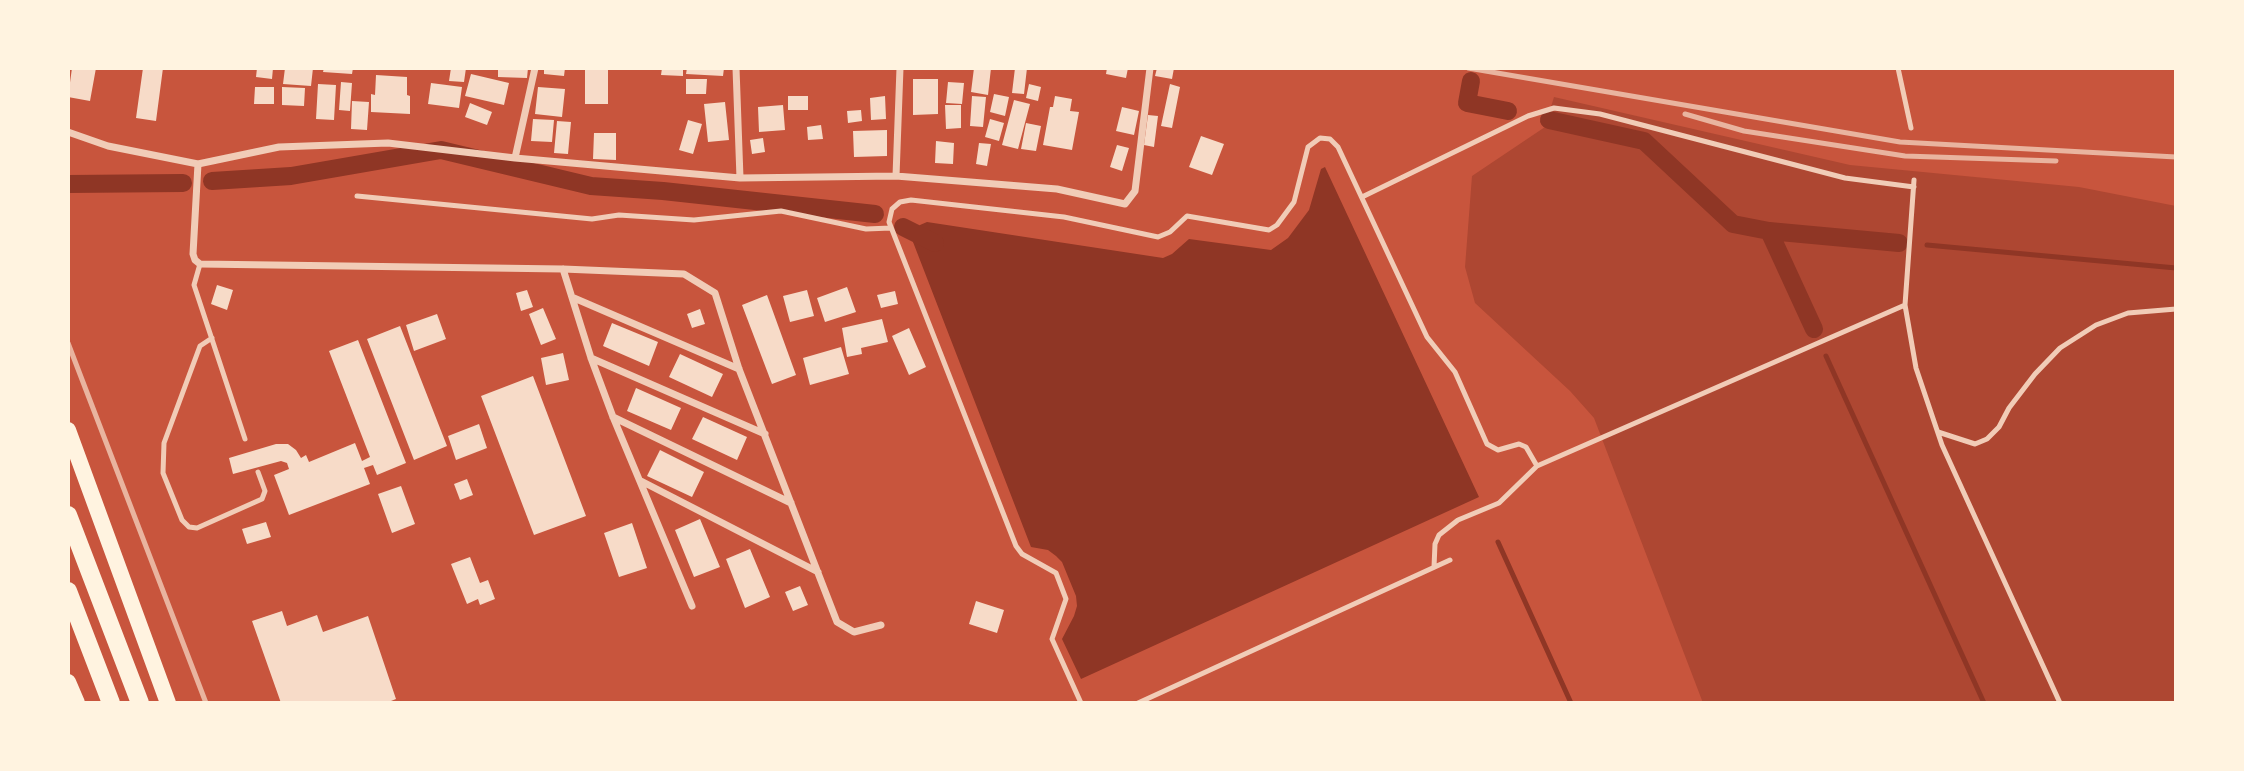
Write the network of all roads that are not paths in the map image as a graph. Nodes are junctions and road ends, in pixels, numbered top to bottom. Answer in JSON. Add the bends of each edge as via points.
{"nodes":[{"id":1,"x":535,"y":68,"type":"edge"},
{"id":2,"x":736,"y":68,"type":"edge"},
{"id":3,"x":900,"y":68,"type":"edge"},
{"id":4,"x":1150,"y":68,"type":"edge"},
{"id":5,"x":1898,"y":68,"type":"edge"},
{"id":6,"x":1912,"y":128,"type":"dead end"},
{"id":7,"x":68,"y":132,"type":"edge"},
{"id":8,"x":515,"y":158,"type":"junction"},
{"id":9,"x":198,"y":164,"type":"junction"},
{"id":10,"x":895,"y":176,"type":"junction"},
{"id":11,"x":740,"y":178,"type":"junction"},
{"id":12,"x":358,"y":196,"type":"dead end"},
{"id":13,"x":1362,"y":197,"type":"junction"},
{"id":14,"x":891,"y":228,"type":"junction"},
{"id":15,"x":200,"y":264,"type":"junction"},
{"id":16,"x":564,"y":269,"type":"junction"},
{"id":17,"x":574,"y":298,"type":"junction"},
{"id":18,"x":1905,"y":305,"type":"junction"},
{"id":19,"x":2176,"y":309,"type":"edge"},
{"id":20,"x":212,"y":338,"type":"junction"},
{"id":21,"x":591,"y":358,"type":"junction"},
{"id":22,"x":739,"y":369,"type":"junction"},
{"id":23,"x":613,"y":417,"type":"junction"},
{"id":24,"x":68,"y":430,"type":"edge"},
{"id":25,"x":1938,"y":432,"type":"junction"},
{"id":26,"x":766,"y":434,"type":"junction"},
{"id":27,"x":245,"y":439,"type":"dead end"},
{"id":28,"x":1537,"y":467,"type":"junction"},
{"id":29,"x":258,"y":472,"type":"dead end"},
{"id":30,"x":641,"y":481,"type":"junction"},
{"id":31,"x":790,"y":503,"type":"junction"},
{"id":32,"x":68,"y":514,"type":"edge"},
{"id":33,"x":1450,"y":560,"type":"dead end"},
{"id":34,"x":1434,"y":567,"type":"junction"},
{"id":35,"x":819,"y":573,"type":"junction"},
{"id":36,"x":68,"y":592,"type":"edge"},
{"id":37,"x":692,"y":607,"type":"dead end"},
{"id":38,"x":881,"y":625,"type":"dead end"},
{"id":39,"x":68,"y":682,"type":"edge"},
{"id":40,"x":77,"y":703,"type":"edge"},
{"id":41,"x":111,"y":703,"type":"edge"},
{"id":42,"x":140,"y":703,"type":"edge"},
{"id":43,"x":169,"y":703,"type":"edge"},
{"id":44,"x":1081,"y":703,"type":"edge"},
{"id":45,"x":1138,"y":703,"type":"edge"},
{"id":46,"x":2060,"y":703,"type":"edge"}],
"edges":[{"from":1,"to":8,"type":"street"},
{"from":2,"to":11,"type":"street"},
{"from":3,"to":10,"type":"street"},
{"from":4,"to":10,"type":"street","via":[[1135,191],[1125,204],[1057,189]]},
{"from":5,"to":6,"type":"lane"},
{"from":7,"to":9,"type":"street","via":[[108,146]]},
{"from":8,"to":9,"type":"street","via":[[388,143],[279,147]]},
{"from":8,"to":11,"type":"street"},
{"from":9,"to":15,"type":"street","via":[[193,254]]},
{"from":10,"to":11,"type":"street"},
{"from":12,"to":14,"type":"lane","via":[[592,219],[619,215],[694,220],[781,211],[866,229]]},
{"from":13,"to":14,"type":"lane","via":[[1338,147],[1320,138],[1308,147],[1294,202],[1269,230],[1187,216],[1158,237],[1064,217],[905,200],[892,209]]},
{"from":13,"to":18,"type":"lane","via":[[1528,116],[1554,108],[1600,114],[1845,178],[1914,183]]},
{"from":13,"to":28,"type":"lane","via":[[1427,337],[1455,372],[1487,444],[1498,450],[1519,444],[1526,447]]},
{"from":14,"to":44,"type":"lane","via":[[1016,546],[1022,555],[1056,573],[1066,599],[1052,639]]},
{"from":15,"to":16,"type":"street"},
{"from":15,"to":20,"type":"lane","via":[[194,285]]},
{"from":16,"to":17,"type":"street"},
{"from":16,"to":22,"type":"street","via":[[684,274],[715,293]]},
{"from":17,"to":21,"type":"street"},
{"from":17,"to":22,"type":"street"},
{"from":18,"to":25,"type":"lane","via":[[1916,368]]},
{"from":18,"to":28,"type":"lane"},
{"from":19,"to":25,"type":"lane","via":[[2129,313],[2096,325],[2060,348],[1987,439],[1975,444]]},
{"from":20,"to":27,"type":"lane"},
{"from":20,"to":29,"type":"lane","via":[[200,346],[164,443],[163,472],[182,520],[197,528],[262,499],[265,491]]},
{"from":21,"to":23,"type":"street"},
{"from":21,"to":26,"type":"street"},
{"from":22,"to":26,"type":"street"},
{"from":23,"to":30,"type":"street"},
{"from":23,"to":31,"type":"street"},
{"from":24,"to":43,"type":"main road"},
{"from":25,"to":46,"type":"lane"},
{"from":26,"to":31,"type":"street"},
{"from":28,"to":34,"type":"lane","via":[[1499,503],[1458,520],[1439,535]]},
{"from":30,"to":35,"type":"street"},
{"from":30,"to":37,"type":"street"},
{"from":31,"to":35,"type":"street"},
{"from":32,"to":42,"type":"highway"},
{"from":33,"to":34,"type":"lane"},
{"from":34,"to":45,"type":"lane"},
{"from":35,"to":38,"type":"street","via":[[837,622],[854,632]]},
{"from":36,"to":41,"type":"highway"},
{"from":39,"to":40,"type":"main road"}]}
